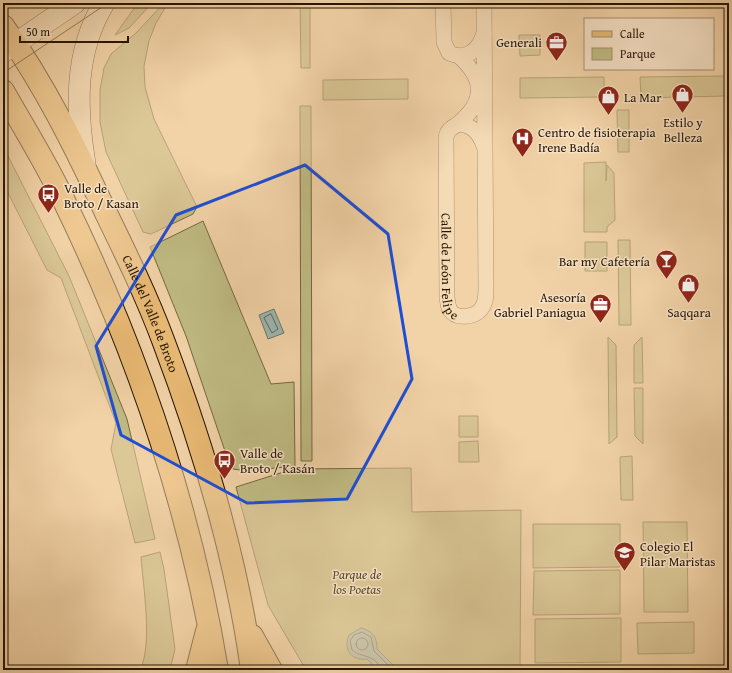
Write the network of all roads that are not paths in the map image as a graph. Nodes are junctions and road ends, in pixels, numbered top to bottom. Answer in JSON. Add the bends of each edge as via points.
{"nodes":[{"id":1,"x":76,"y":3,"type":"edge"},
{"id":2,"x":104,"y":3,"type":"edge"},
{"id":3,"x":444,"y":3,"type":"edge"},
{"id":4,"x":484,"y":3,"type":"edge"},
{"id":5,"x":484,"y":32,"type":"junction"},
{"id":6,"x":7,"y":41,"type":"edge"},
{"id":7,"x":459,"y":56,"type":"junction"},
{"id":8,"x":3,"y":91,"type":"edge"},
{"id":9,"x":458,"y":124,"type":"junction"},
{"id":10,"x":484,"y":146,"type":"junction"},
{"id":11,"x":86,"y":171,"type":"junction"},
{"id":12,"x":209,"y":622,"type":"junction"},
{"id":13,"x":246,"y":622,"type":"junction"},
{"id":14,"x":197,"y":670,"type":"edge"},
{"id":15,"x":217,"y":670,"type":"edge"},
{"id":16,"x":252,"y":670,"type":"edge"},
{"id":17,"x":271,"y":670,"type":"edge"}],
"edges":[{"from":1,"to":6,"type":"main road"},
{"from":2,"to":11,"type":"main road","via":[[86,46],[79,74],[80,126]]},
{"from":3,"to":7,"type":"street","name":"Calle de León Felipe","via":[[445,48],[449,53]]},
{"from":4,"to":5,"type":"street","name":"Calle de León Felipe"},
{"from":5,"to":7,"type":"street","name":"Calle de León Felipe","via":[[477,49]]},
{"from":5,"to":10,"type":"street","name":"Calle de León Felipe"},
{"from":6,"to":11,"type":"main road","name":"Calle del Valle de Broto","via":[[33,71]]},
{"from":7,"to":9,"type":"street","name":"Calle de León Felipe","via":[[473,72],[479,90],[475,106]]},
{"from":8,"to":12,"type":"main road","via":[[65,202],[131,352],[156,424],[192,545]]},
{"from":9,"to":10,"type":"street","via":[[476,131]]},
{"from":9,"to":10,"type":"street","name":"Calle de León Felipe","via":[[447,132],[446,137],[447,298],[450,310],[455,315],[475,314],[482,309],[485,299]]},
{"from":11,"to":13,"type":"main road","name":"Calle del Valle de Broto","via":[[163,339],[212,489]]},
{"from":12,"to":14,"type":"main road"},
{"from":12,"to":15,"type":"main road"},
{"from":13,"to":16,"type":"main road","name":"Calle del Valle de Broto"},
{"from":13,"to":17,"type":"main road","name":"Calle del Valle de Broto"}]}
